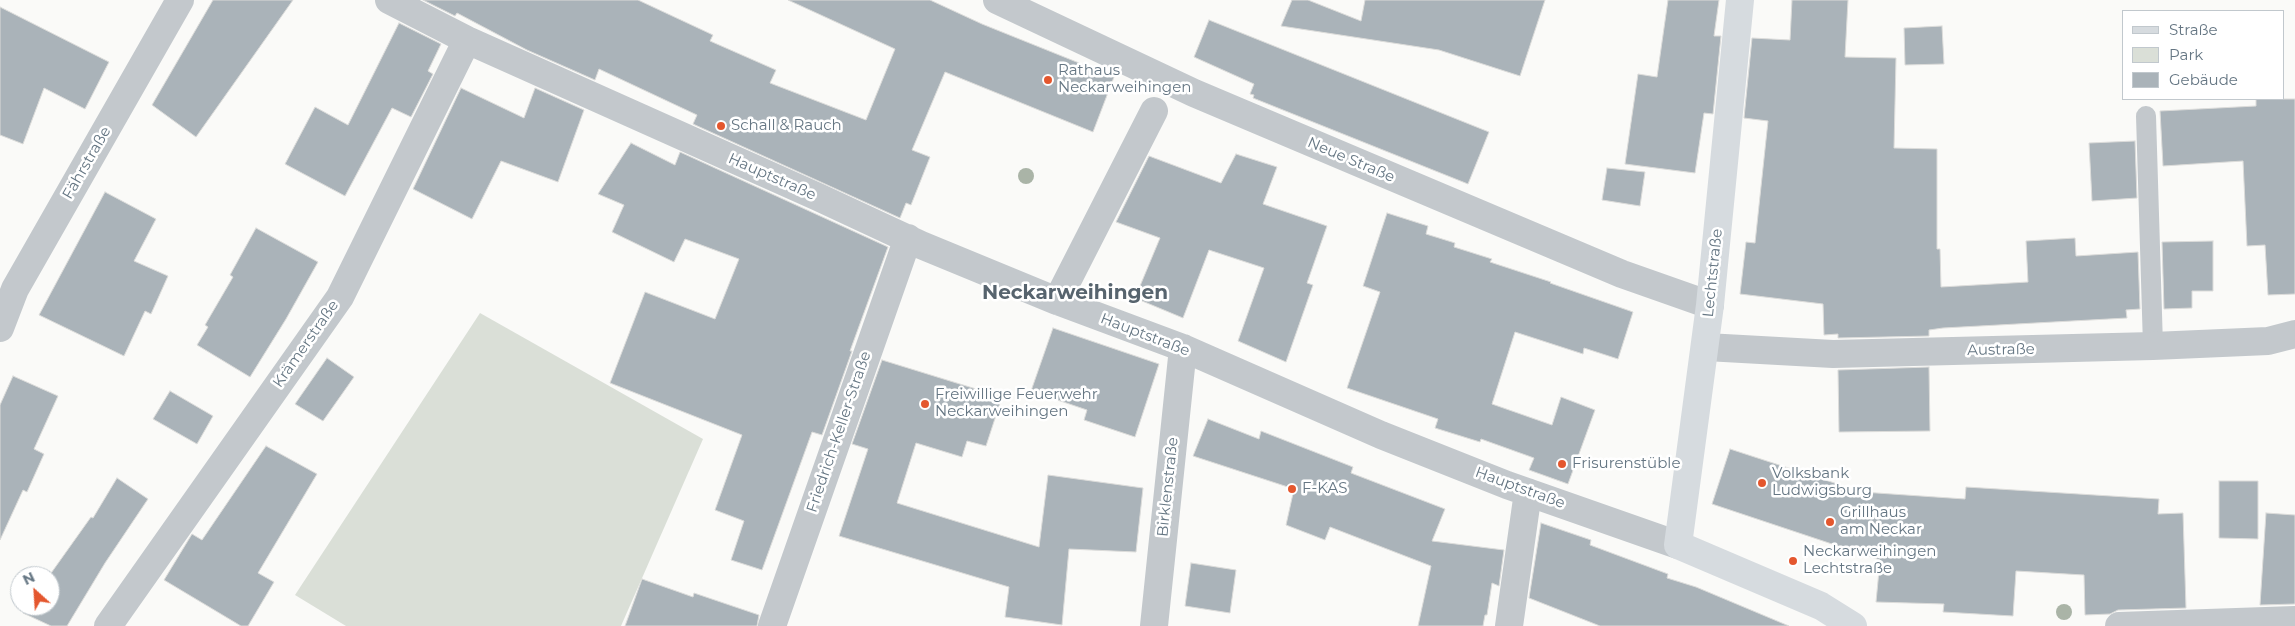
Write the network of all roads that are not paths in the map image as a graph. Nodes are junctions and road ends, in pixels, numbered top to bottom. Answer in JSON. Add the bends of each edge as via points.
{"nodes":[{"id":1,"x":180,"y":0,"type":"edge"},
{"id":2,"x":389,"y":0,"type":"edge"},
{"id":3,"x":997,"y":0,"type":"edge"},
{"id":4,"x":1740,"y":0,"type":"edge"},
{"id":5,"x":467,"y":40,"type":"junction"},
{"id":6,"x":1154,"y":111,"type":"dead end"},
{"id":7,"x":2146,"y":116,"type":"dead end"},
{"id":8,"x":908,"y":238,"type":"junction"},
{"id":9,"x":1057,"y":301,"type":"junction"},
{"id":10,"x":1710,"y":305,"type":"junction"},
{"id":11,"x":0,"y":328,"type":"edge"},
{"id":12,"x":2295,"y":334,"type":"edge"},
{"id":13,"x":2152,"y":346,"type":"junction"},
{"id":14,"x":1706,"y":347,"type":"junction"},
{"id":15,"x":1183,"y":348,"type":"junction"},
{"id":16,"x":1528,"y":492,"type":"junction"},
{"id":17,"x":1678,"y":545,"type":"junction"},
{"id":18,"x":1155,"y":615,"type":"edge"},
{"id":19,"x":2295,"y":620,"type":"edge"},
{"id":20,"x":108,"y":626,"type":"edge"},
{"id":21,"x":772,"y":626,"type":"edge"},
{"id":22,"x":1508,"y":626,"type":"edge"},
{"id":23,"x":1853,"y":626,"type":"edge"},
{"id":24,"x":2120,"y":626,"type":"edge"}],
"edges":[{"from":1,"to":11,"type":"street","name":"Fährstraße","via":[[16,289]]},
{"from":2,"to":5,"type":"street","name":"Hauptstraße"},
{"from":3,"to":10,"type":"street","name":"Neue Straße","via":[[1212,101],[1622,274]]},
{"from":4,"to":10,"type":"street","name":"Lechtstraße"},
{"from":5,"to":8,"type":"street","name":"Hauptstraße"},
{"from":5,"to":20,"type":"street","name":"Krämerstraße","via":[[340,297]]},
{"from":6,"to":9,"type":"street"},
{"from":7,"to":13,"type":"lane"},
{"from":8,"to":9,"type":"street","name":"Hauptstraße"},
{"from":8,"to":21,"type":"street","name":"Friedrich-Keller-Straße"},
{"from":9,"to":15,"type":"street","name":"Hauptstraße"},
{"from":10,"to":14,"type":"street","name":"Lechtstraße"},
{"from":12,"to":13,"type":"street","name":"Austraße","via":[[2268,341]]},
{"from":13,"to":14,"type":"street","name":"Austraße","via":[[1833,354]]},
{"from":14,"to":17,"type":"street","name":"Lechtstraße","via":[[1699,375]]},
{"from":15,"to":16,"type":"street","name":"Hauptstraße","via":[[1381,435]]},
{"from":15,"to":18,"type":"street","name":"Birklenstraße"},
{"from":16,"to":17,"type":"street","name":"Hauptstraße"},
{"from":16,"to":22,"type":"street"},
{"from":17,"to":23,"type":"street","name":"Hauptstraße","via":[[1822,606]]},
{"from":19,"to":24,"type":"street"}]}
